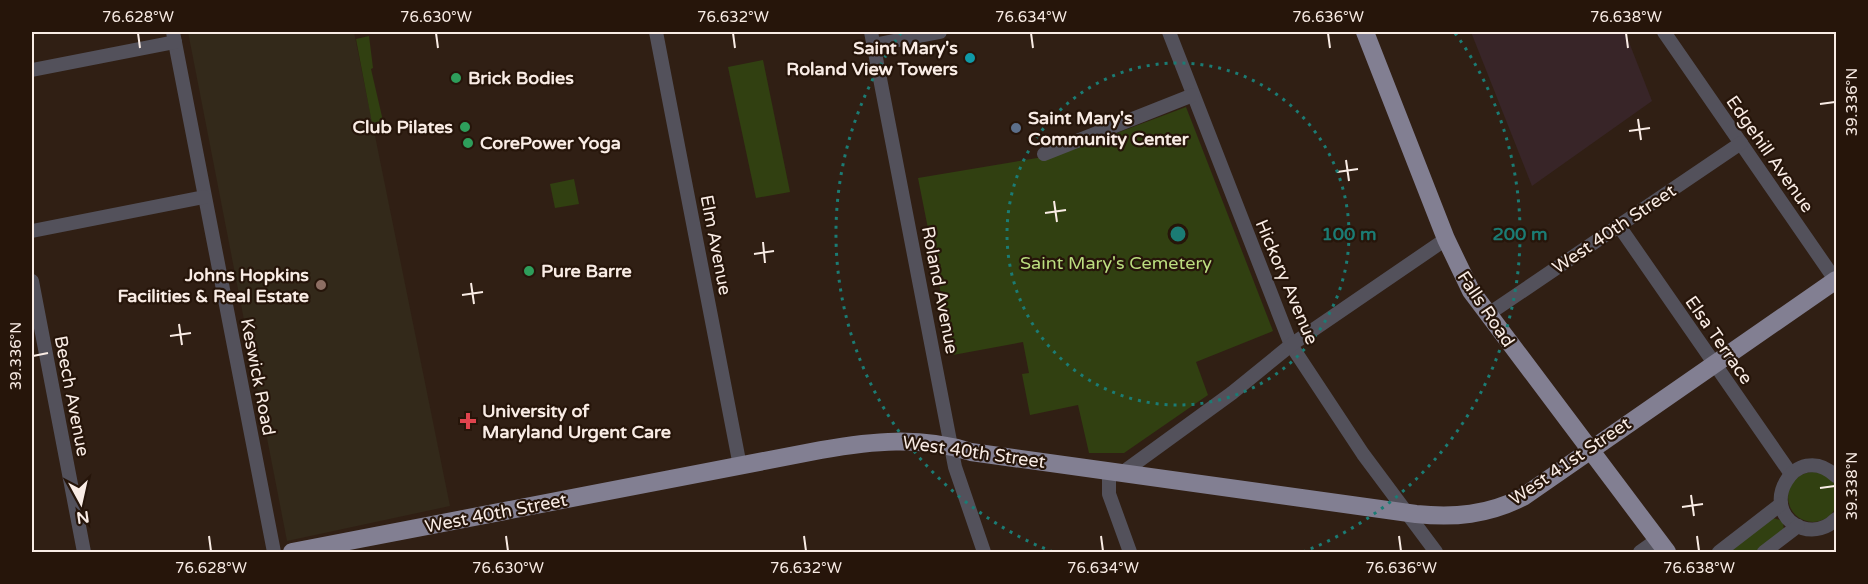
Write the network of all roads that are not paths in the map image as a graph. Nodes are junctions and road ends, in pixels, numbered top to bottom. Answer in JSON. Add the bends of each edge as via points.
{"nodes":[{"id":1,"x":656,"y":32,"type":"edge"},
{"id":2,"x":940,"y":32,"type":"edge"},
{"id":3,"x":1169,"y":32,"type":"edge"},
{"id":4,"x":1365,"y":32,"type":"edge"},
{"id":5,"x":1669,"y":33,"type":"edge"},
{"id":6,"x":174,"y":37,"type":"edge"},
{"id":7,"x":872,"y":38,"type":"edge"},
{"id":8,"x":32,"y":70,"type":"edge"},
{"id":9,"x":1193,"y":95,"type":"junction"},
{"id":10,"x":1742,"y":143,"type":"junction"},
{"id":11,"x":1044,"y":154,"type":"dead end"},
{"id":12,"x":204,"y":197,"type":"junction"},
{"id":13,"x":1619,"y":226,"type":"junction"},
{"id":14,"x":32,"y":231,"type":"edge"},
{"id":15,"x":1446,"y":238,"type":"junction"},
{"id":16,"x":1836,"y":280,"type":"edge"},
{"id":17,"x":32,"y":281,"type":"edge"},
{"id":18,"x":1487,"y":315,"type":"junction"},
{"id":19,"x":1291,"y":345,"type":"junction"},
{"id":20,"x":1714,"y":364,"type":"junction"},
{"id":21,"x":952,"y":446,"type":"junction"},
{"id":22,"x":1589,"y":450,"type":"junction"},
{"id":23,"x":740,"y":466,"type":"junction"},
{"id":24,"x":1115,"y":472,"type":"junction"},
{"id":25,"x":1791,"y":474,"type":"junction"},
{"id":26,"x":1836,"y":476,"type":"edge"},
{"id":27,"x":1781,"y":504,"type":"junction"},
{"id":28,"x":1407,"y":513,"type":"junction"},
{"id":29,"x":1835,"y":524,"type":"edge"},
{"id":30,"x":1798,"y":526,"type":"junction"},
{"id":31,"x":1662,"y":546,"type":"edge"},
{"id":32,"x":84,"y":552,"type":"edge"},
{"id":33,"x":274,"y":552,"type":"edge"},
{"id":34,"x":292,"y":552,"type":"edge"},
{"id":35,"x":984,"y":552,"type":"edge"},
{"id":36,"x":1130,"y":552,"type":"edge"},
{"id":37,"x":1436,"y":552,"type":"edge"},
{"id":38,"x":1640,"y":552,"type":"edge"},
{"id":39,"x":1719,"y":552,"type":"edge"},
{"id":40,"x":1764,"y":552,"type":"edge"}],
"edges":[{"from":1,"to":23,"type":"street","name":"Elm Avenue"},
{"from":2,"to":7,"type":"street"},
{"from":3,"to":9,"type":"street","name":"Hickory Avenue"},
{"from":4,"to":15,"type":"main road","name":"Falls Road"},
{"from":5,"to":10,"type":"street","name":"Edgehill Avenue"},
{"from":6,"to":8,"type":"street"},
{"from":6,"to":12,"type":"street","name":"Keswick Road"},
{"from":7,"to":21,"type":"street","name":"Roland Avenue"},
{"from":9,"to":11,"type":"street"},
{"from":9,"to":19,"type":"street","name":"Hickory Avenue"},
{"from":10,"to":13,"type":"street","name":"West 40th Street"},
{"from":10,"to":16,"type":"street","name":"Edgehill Avenue"},
{"from":12,"to":14,"type":"street"},
{"from":12,"to":33,"type":"street","name":"Keswick Road"},
{"from":13,"to":18,"type":"street","name":"West 40th Street"},
{"from":13,"to":20,"type":"street","name":"Elsa Terrace"},
{"from":15,"to":18,"type":"main road","name":"Falls Road"},
{"from":15,"to":19,"type":"street"},
{"from":16,"to":20,"type":"main road","name":"West 41st Street"},
{"from":17,"to":32,"type":"street","name":"Beech Avenue"},
{"from":18,"to":22,"type":"main road","name":"Falls Road"},
{"from":19,"to":24,"type":"street","via":[[1232,393]]},
{"from":19,"to":28,"type":"street","name":"Hickory Avenue"},
{"from":20,"to":22,"type":"main road","name":"West 41st Street"},
{"from":20,"to":25,"type":"street","name":"Elsa Terrace"},
{"from":21,"to":23,"type":"main road","name":"West 40th Street","via":[[873,442]]},
{"from":21,"to":24,"type":"main road","name":"West 40th Street"},
{"from":21,"to":35,"type":"street","name":"Roland Avenue"},
{"from":22,"to":28,"type":"main road","name":"West 41st Street","via":[[1523,497],[1488,512],[1452,516]]},
{"from":22,"to":31,"type":"main road","name":"Falls Road"},
{"from":23,"to":34,"type":"main road","name":"West 40th Street"},
{"from":24,"to":28,"type":"main road","name":"West 41st Street"},
{"from":24,"to":36,"type":"street","via":[[1109,494]]},
{"from":25,"to":26,"type":"street","via":[[1817,465]]},
{"from":25,"to":27,"type":"street","via":[[1782,488]]},
{"from":27,"to":30,"type":"street","via":[[1787,517]]},
{"from":27,"to":39,"type":"street"},
{"from":28,"to":37,"type":"street","name":"Hickory Avenue"},
{"from":29,"to":30,"type":"street","via":[[1812,530]]},
{"from":30,"to":40,"type":"street"},
{"from":31,"to":38,"type":"street"}]}
